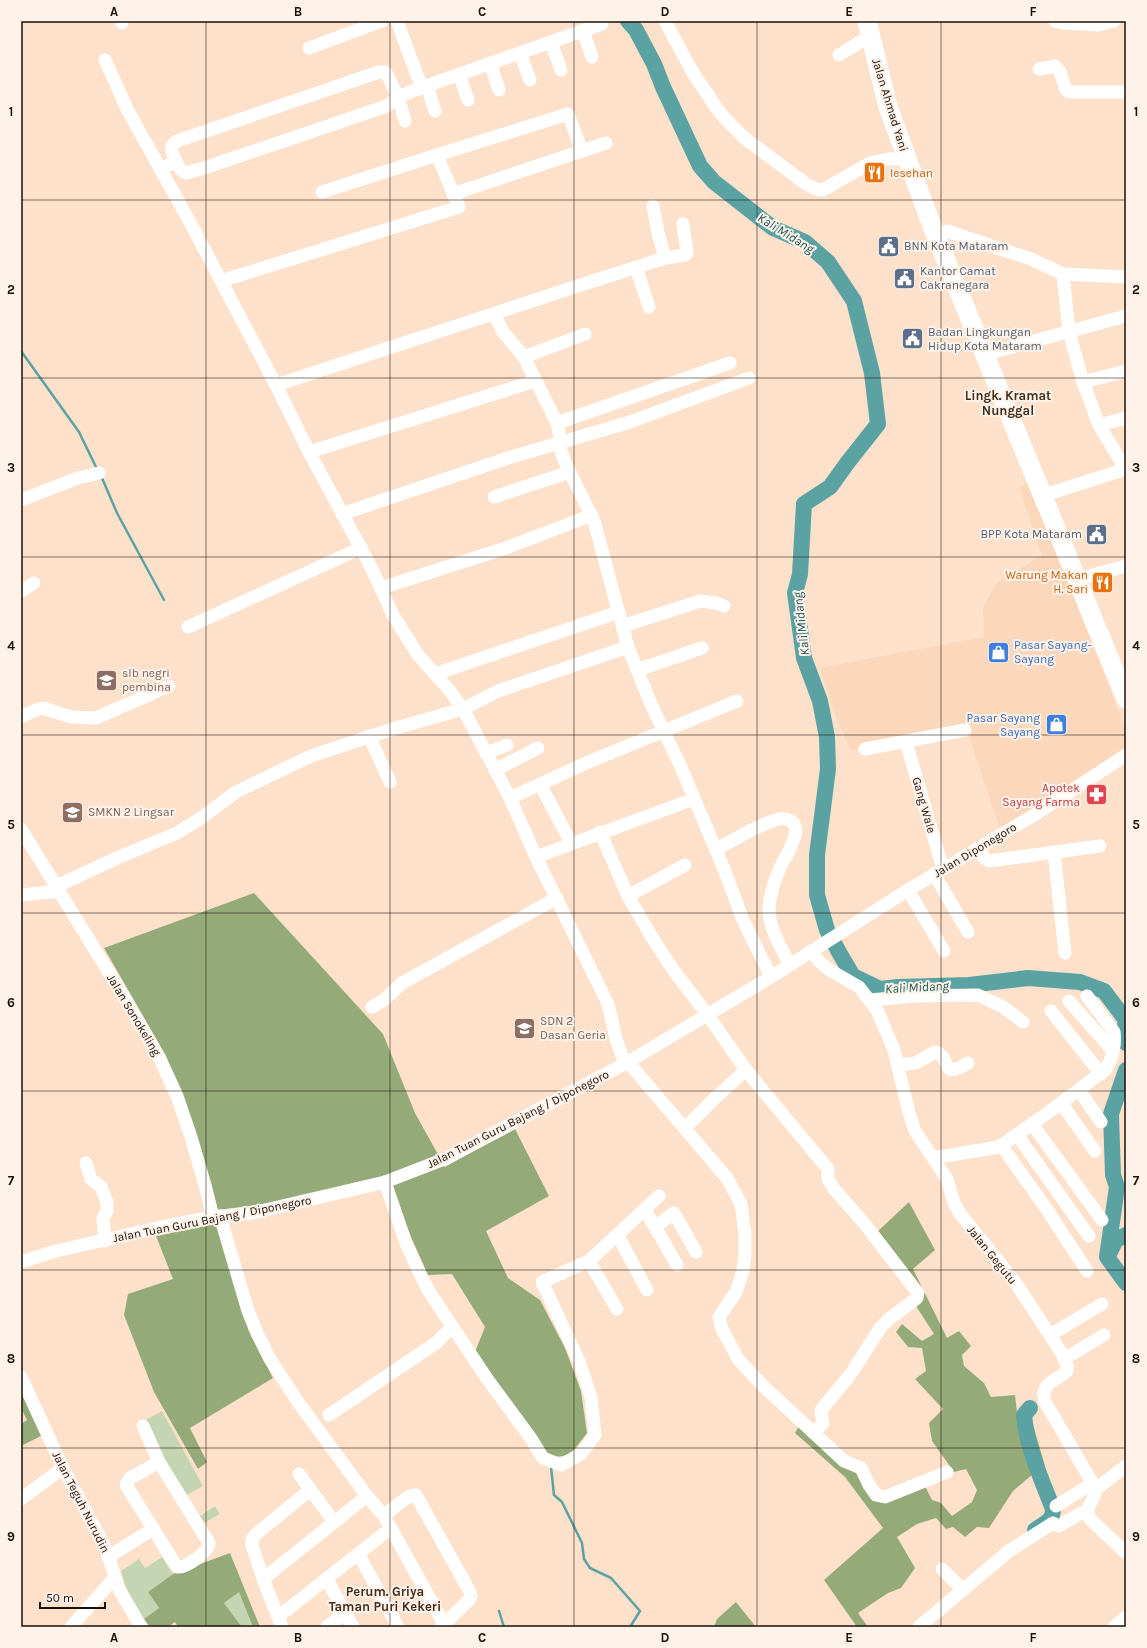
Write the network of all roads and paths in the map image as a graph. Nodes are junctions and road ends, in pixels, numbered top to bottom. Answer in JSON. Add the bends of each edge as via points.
{"nodes":[{"id":1,"x":382,"y":21,"type":"edge"},
{"id":2,"x":397,"y":21,"type":"edge"},
{"id":3,"x":664,"y":21,"type":"edge"},
{"id":4,"x":1055,"y":21,"type":"edge"},
{"id":5,"x":1114,"y":21,"type":"edge"},
{"id":6,"x":602,"y":24,"type":"dead end"},
{"id":7,"x":872,"y":26,"type":"edge"},
{"id":8,"x":582,"y":31,"type":"junction"},
{"id":9,"x":551,"y":42,"type":"junction"},
{"id":10,"x":309,"y":48,"type":"dead end"},
{"id":11,"x":520,"y":52,"type":"junction"},
{"id":12,"x":839,"y":55,"type":"dead end"},
{"id":13,"x":592,"y":57,"type":"dead end"},
{"id":14,"x":105,"y":60,"type":"dead end"},
{"id":15,"x":490,"y":63,"type":"junction"},
{"id":16,"x":1039,"y":69,"type":"dead end"},
{"id":17,"x":561,"y":70,"type":"dead end"},
{"id":18,"x":459,"y":74,"type":"junction"},
{"id":19,"x":530,"y":80,"type":"dead end"},
{"id":20,"x":423,"y":84,"type":"junction"},
{"id":21,"x":499,"y":90,"type":"dead end"},
{"id":22,"x":1126,"y":92,"type":"edge"},
{"id":23,"x":398,"y":97,"type":"junction"},
{"id":24,"x":468,"y":100,"type":"dead end"},
{"id":25,"x":436,"y":111,"type":"dead end"},
{"id":26,"x":406,"y":121,"type":"dead end"},
{"id":27,"x":606,"y":143,"type":"dead end"},
{"id":28,"x":582,"y":151,"type":"junction"},
{"id":29,"x":437,"y":156,"type":"junction"},
{"id":30,"x":907,"y":159,"type":"junction"},
{"id":31,"x":176,"y":162,"type":"junction"},
{"id":32,"x":161,"y":168,"type":"junction"},
{"id":33,"x":322,"y":192,"type":"dead end"},
{"id":34,"x":453,"y":194,"type":"junction"},
{"id":35,"x":653,"y":206,"type":"dead end"},
{"id":36,"x":932,"y":207,"type":"junction"},
{"id":37,"x":683,"y":224,"type":"dead end"},
{"id":38,"x":947,"y":231,"type":"junction"},
{"id":39,"x":666,"y":258,"type":"junction"},
{"id":40,"x":636,"y":267,"type":"junction"},
{"id":41,"x":1063,"y":274,"type":"junction"},
{"id":42,"x":1126,"y":277,"type":"edge"},
{"id":43,"x":221,"y":281,"type":"junction"},
{"id":44,"x":649,"y":307,"type":"dead end"},
{"id":45,"x":494,"y":314,"type":"junction"},
{"id":46,"x":1126,"y":316,"type":"edge"},
{"id":47,"x":1069,"y":332,"type":"junction"},
{"id":48,"x":585,"y":334,"type":"dead end"},
{"id":49,"x":994,"y":352,"type":"junction"},
{"id":50,"x":524,"y":358,"type":"junction"},
{"id":51,"x":730,"y":363,"type":"dead end"},
{"id":52,"x":1126,"y":371,"type":"edge"},
{"id":53,"x":749,"y":378,"type":"dead end"},
{"id":54,"x":535,"y":380,"type":"junction"},
{"id":55,"x":1082,"y":382,"type":"junction"},
{"id":56,"x":276,"y":386,"type":"junction"},
{"id":57,"x":1126,"y":418,"type":"edge"},
{"id":58,"x":556,"y":424,"type":"junction"},
{"id":59,"x":1099,"y":425,"type":"junction"},
{"id":60,"x":559,"y":442,"type":"junction"},
{"id":61,"x":309,"y":452,"type":"junction"},
{"id":62,"x":1126,"y":470,"type":"edge"},
{"id":63,"x":570,"y":472,"type":"junction"},
{"id":64,"x":1038,"y":472,"type":"junction"},
{"id":65,"x":99,"y":473,"type":"dead end"},
{"id":66,"x":1051,"y":492,"type":"junction"},
{"id":67,"x":494,"y":497,"type":"dead end"},
{"id":68,"x":21,"y":500,"type":"edge"},
{"id":69,"x":342,"y":514,"type":"junction"},
{"id":70,"x":592,"y":515,"type":"junction"},
{"id":71,"x":361,"y":548,"type":"junction"},
{"id":72,"x":1126,"y":566,"type":"edge"},
{"id":73,"x":1084,"y":578,"type":"junction"},
{"id":74,"x":34,"y":583,"type":"dead end"},
{"id":75,"x":381,"y":588,"type":"junction"},
{"id":76,"x":21,"y":591,"type":"edge"},
{"id":77,"x":724,"y":606,"type":"dead end"},
{"id":78,"x":619,"y":612,"type":"junction"},
{"id":79,"x":623,"y":626,"type":"junction"},
{"id":80,"x":188,"y":627,"type":"dead end"},
{"id":81,"x":628,"y":647,"type":"junction"},
{"id":82,"x":702,"y":648,"type":"dead end"},
{"id":83,"x":637,"y":670,"type":"junction"},
{"id":84,"x":435,"y":674,"type":"junction"},
{"id":85,"x":1126,"y":678,"type":"edge"},
{"id":86,"x":169,"y":686,"type":"dead end"},
{"id":87,"x":1126,"y":699,"type":"edge"},
{"id":88,"x":737,"y":701,"type":"dead end"},
{"id":89,"x":463,"y":710,"type":"junction"},
{"id":90,"x":21,"y":717,"type":"edge"},
{"id":91,"x":965,"y":730,"type":"dead end"},
{"id":92,"x":664,"y":731,"type":"junction"},
{"id":93,"x":368,"y":736,"type":"junction"},
{"id":94,"x":906,"y":742,"type":"junction"},
{"id":95,"x":507,"y":745,"type":"dead end"},
{"id":96,"x":538,"y":748,"type":"dead end"},
{"id":97,"x":865,"y":749,"type":"dead end"},
{"id":98,"x":486,"y":753,"type":"junction"},
{"id":99,"x":1126,"y":754,"type":"edge"},
{"id":100,"x":495,"y":770,"type":"junction"},
{"id":101,"x":390,"y":782,"type":"dead end"},
{"id":102,"x":540,"y":784,"type":"junction"},
{"id":103,"x":510,"y":798,"type":"junction"},
{"id":104,"x":694,"y":798,"type":"junction"},
{"id":105,"x":21,"y":829,"type":"edge"},
{"id":106,"x":600,"y":832,"type":"junction"},
{"id":107,"x":571,"y":843,"type":"junction"},
{"id":108,"x":1100,"y":846,"type":"dead end"},
{"id":109,"x":979,"y":847,"type":"junction"},
{"id":110,"x":716,"y":849,"type":"junction"},
{"id":111,"x":1054,"y":852,"type":"junction"},
{"id":112,"x":536,"y":857,"type":"junction"},
{"id":113,"x":685,"y":865,"type":"dead end"},
{"id":114,"x":938,"y":872,"type":"junction"},
{"id":115,"x":58,"y":888,"type":"junction"},
{"id":116,"x":908,"y":890,"type":"junction"},
{"id":117,"x":21,"y":895,"type":"edge"},
{"id":118,"x":628,"y":896,"type":"junction"},
{"id":119,"x":557,"y":898,"type":"junction"},
{"id":120,"x":968,"y":932,"type":"dead end"},
{"id":121,"x":823,"y":943,"type":"joint"},
{"id":122,"x":811,"y":951,"type":"junction"},
{"id":123,"x":944,"y":951,"type":"dead end"},
{"id":124,"x":1065,"y":953,"type":"dead end"},
{"id":125,"x":790,"y":965,"type":"junction"},
{"id":126,"x":771,"y":977,"type":"junction"},
{"id":127,"x":1087,"y":996,"type":"dead end"},
{"id":128,"x":870,"y":1000,"type":"junction"},
{"id":129,"x":1069,"y":1001,"type":"dead end"},
{"id":130,"x":372,"y":1007,"type":"dead end"},
{"id":131,"x":1051,"y":1011,"type":"dead end"},
{"id":132,"x":708,"y":1014,"type":"junction"},
{"id":133,"x":1023,"y":1022,"type":"dead end"},
{"id":134,"x":1113,"y":1051,"type":"junction"},
{"id":135,"x":626,"y":1063,"type":"junction"},
{"id":136,"x":968,"y":1063,"type":"dead end"},
{"id":137,"x":898,"y":1065,"type":"junction"},
{"id":138,"x":746,"y":1070,"type":"junction"},
{"id":139,"x":1100,"y":1074,"type":"junction"},
{"id":140,"x":1079,"y":1090,"type":"junction"},
{"id":141,"x":1061,"y":1103,"type":"junction"},
{"id":142,"x":1102,"y":1122,"type":"dead end"},
{"id":143,"x":1032,"y":1124,"type":"junction"},
{"id":144,"x":685,"y":1128,"type":"junction"},
{"id":145,"x":1017,"y":1135,"type":"junction"},
{"id":146,"x":1001,"y":1145,"type":"junction"},
{"id":147,"x":1095,"y":1152,"type":"dead end"},
{"id":148,"x":934,"y":1158,"type":"junction"},
{"id":149,"x":86,"y":1163,"type":"dead end"},
{"id":150,"x":385,"y":1182,"type":"junction"},
{"id":151,"x":659,"y":1196,"type":"dead end"},
{"id":152,"x":645,"y":1210,"type":"junction"},
{"id":153,"x":216,"y":1217,"type":"junction"},
{"id":154,"x":1102,"y":1220,"type":"dead end"},
{"id":155,"x":655,"y":1227,"type":"junction"},
{"id":156,"x":618,"y":1236,"type":"junction"},
{"id":157,"x":1089,"y":1236,"type":"dead end"},
{"id":158,"x":105,"y":1241,"type":"junction"},
{"id":159,"x":696,"y":1252,"type":"dead end"},
{"id":160,"x":589,"y":1261,"type":"junction"},
{"id":161,"x":21,"y":1262,"type":"edge"},
{"id":162,"x":677,"y":1265,"type":"dead end"},
{"id":163,"x":1087,"y":1271,"type":"dead end"},
{"id":164,"x":647,"y":1290,"type":"dead end"},
{"id":165,"x":1102,"y":1304,"type":"dead end"},
{"id":166,"x":617,"y":1309,"type":"dead end"},
{"id":167,"x":452,"y":1327,"type":"junction"},
{"id":168,"x":1050,"y":1335,"type":"junction"},
{"id":169,"x":1104,"y":1336,"type":"dead end"},
{"id":170,"x":1064,"y":1359,"type":"junction"},
{"id":171,"x":21,"y":1378,"type":"edge"},
{"id":172,"x":328,"y":1416,"type":"dead end"},
{"id":173,"x":143,"y":1426,"type":"dead end"},
{"id":174,"x":814,"y":1434,"type":"junction"},
{"id":175,"x":159,"y":1462,"type":"junction"},
{"id":176,"x":1126,"y":1466,"type":"edge"},
{"id":177,"x":63,"y":1468,"type":"junction"},
{"id":178,"x":947,"y":1472,"type":"dead end"},
{"id":179,"x":298,"y":1474,"type":"dead end"},
{"id":180,"x":1094,"y":1486,"type":"junction"},
{"id":181,"x":310,"y":1490,"type":"junction"},
{"id":182,"x":367,"y":1496,"type":"junction"},
{"id":183,"x":21,"y":1499,"type":"edge"},
{"id":184,"x":1056,"y":1506,"type":"dead end"},
{"id":185,"x":1088,"y":1512,"type":"junction"},
{"id":186,"x":384,"y":1516,"type":"junction"},
{"id":187,"x":334,"y":1522,"type":"junction"},
{"id":188,"x":152,"y":1526,"type":"junction"},
{"id":189,"x":391,"y":1528,"type":"junction"},
{"id":190,"x":107,"y":1553,"type":"junction"},
{"id":191,"x":1126,"y":1553,"type":"edge"},
{"id":192,"x":358,"y":1555,"type":"junction"},
{"id":193,"x":942,"y":1569,"type":"dead end"},
{"id":194,"x":114,"y":1577,"type":"junction"},
{"id":195,"x":263,"y":1579,"type":"junction"},
{"id":196,"x":327,"y":1580,"type":"junction"},
{"id":197,"x":960,"y":1588,"type":"junction"},
{"id":198,"x":345,"y":1613,"type":"junction"},
{"id":199,"x":1126,"y":1617,"type":"edge"},
{"id":200,"x":280,"y":1622,"type":"edge"},
{"id":201,"x":443,"y":1625,"type":"edge"},
{"id":202,"x":71,"y":1627,"type":"edge"},
{"id":203,"x":141,"y":1627,"type":"edge"},
{"id":204,"x":327,"y":1627,"type":"edge"},
{"id":205,"x":353,"y":1627,"type":"edge"},
{"id":206,"x":398,"y":1627,"type":"edge"},
{"id":207,"x":919,"y":1627,"type":"edge"},
{"id":208,"x":1114,"y":1627,"type":"edge"}],
"edges":[{"from":1,"to":10,"type":"street"},
{"from":2,"to":20,"type":"street"},
{"from":3,"to":30,"type":"street","via":[[693,73],[720,113],[743,137],[806,184],[823,190],[870,164],[889,159]]},
{"from":4,"to":5,"type":"street","via":[[1098,25]]},
{"from":6,"to":8,"type":"street"},
{"from":7,"to":12,"type":"street"},
{"from":7,"to":30,"type":"highway","name":"Jalan Ahmad Yani","via":[[888,107]]},
{"from":7,"to":36,"type":"highway"},
{"from":8,"to":9,"type":"street"},
{"from":8,"to":13,"type":"street"},
{"from":9,"to":11,"type":"street"},
{"from":9,"to":17,"type":"street"},
{"from":11,"to":15,"type":"street"},
{"from":11,"to":19,"type":"street"},
{"from":14,"to":32,"type":"street","via":[[127,109]]},
{"from":15,"to":18,"type":"street"},
{"from":15,"to":21,"type":"street"},
{"from":16,"to":22,"type":"street","via":[[1052,66],[1058,68],[1066,90],[1070,92]]},
{"from":18,"to":20,"type":"street"},
{"from":18,"to":24,"type":"street"},
{"from":20,"to":23,"type":"street"},
{"from":20,"to":25,"type":"street"},
{"from":23,"to":26,"type":"street"},
{"from":23,"to":31,"type":"street","via":[[387,106],[190,173],[184,172]]},
{"from":23,"to":31,"type":"street","via":[[386,73],[379,72],[177,141],[171,146]]},
{"from":27,"to":28,"type":"street"},
{"from":28,"to":29,"type":"street","via":[[568,114]]},
{"from":28,"to":34,"type":"street"},
{"from":29,"to":33,"type":"street"},
{"from":29,"to":34,"type":"street"},
{"from":30,"to":36,"type":"highway","name":"Jalan Ahmad Yani"},
{"from":31,"to":32,"type":"street"},
{"from":32,"to":43,"type":"street"},
{"from":34,"to":43,"type":"street","via":[[459,207]]},
{"from":35,"to":39,"type":"street"},
{"from":36,"to":38,"type":"highway"},
{"from":36,"to":64,"type":"highway","name":"Jalan Ahmad Yani"},
{"from":37,"to":39,"type":"street","via":[[687,254]]},
{"from":38,"to":41,"type":"street","via":[[1032,259]]},
{"from":38,"to":49,"type":"highway"},
{"from":39,"to":40,"type":"street"},
{"from":40,"to":44,"type":"street"},
{"from":40,"to":45,"type":"street"},
{"from":41,"to":42,"type":"street"},
{"from":41,"to":47,"type":"street"},
{"from":43,"to":56,"type":"street"},
{"from":45,"to":50,"type":"street","via":[[506,336]]},
{"from":45,"to":56,"type":"street"},
{"from":46,"to":47,"type":"street"},
{"from":47,"to":49,"type":"street"},
{"from":47,"to":55,"type":"street"},
{"from":48,"to":50,"type":"street"},
{"from":49,"to":64,"type":"highway"},
{"from":50,"to":54,"type":"street"},
{"from":51,"to":58,"type":"street"},
{"from":52,"to":55,"type":"street"},
{"from":53,"to":60,"type":"street","via":[[630,422]]},
{"from":54,"to":58,"type":"street"},
{"from":54,"to":61,"type":"street"},
{"from":55,"to":59,"type":"street"},
{"from":56,"to":61,"type":"street"},
{"from":57,"to":59,"type":"street"},
{"from":58,"to":60,"type":"street"},
{"from":59,"to":62,"type":"street"},
{"from":60,"to":63,"type":"street"},
{"from":60,"to":69,"type":"street"},
{"from":61,"to":69,"type":"street"},
{"from":62,"to":66,"type":"street"},
{"from":63,"to":67,"type":"street"},
{"from":63,"to":70,"type":"street"},
{"from":64,"to":66,"type":"highway"},
{"from":64,"to":87,"type":"highway","name":"Jalan Ahmad Yani"},
{"from":65,"to":68,"type":"street","via":[[78,478]]},
{"from":66,"to":73,"type":"highway"},
{"from":69,"to":71,"type":"street"},
{"from":70,"to":75,"type":"street","via":[[506,548]]},
{"from":70,"to":78,"type":"street"},
{"from":71,"to":75,"type":"street"},
{"from":71,"to":80,"type":"street"},
{"from":72,"to":73,"type":"street"},
{"from":73,"to":85,"type":"highway"},
{"from":74,"to":76,"type":"street"},
{"from":75,"to":84,"type":"street","via":[[401,629],[418,655]]},
{"from":77,"to":79,"type":"street","via":[[700,601]]},
{"from":78,"to":79,"type":"street"},
{"from":78,"to":84,"type":"street"},
{"from":79,"to":81,"type":"street"},
{"from":81,"to":83,"type":"street"},
{"from":81,"to":89,"type":"street","via":[[498,692]]},
{"from":82,"to":83,"type":"street"},
{"from":83,"to":92,"type":"street"},
{"from":84,"to":89,"type":"street"},
{"from":86,"to":90,"type":"street","via":[[96,718],[70,717],[43,708]]},
{"from":88,"to":92,"type":"street"},
{"from":89,"to":93,"type":"street"},
{"from":89,"to":98,"type":"street"},
{"from":91,"to":94,"type":"street"},
{"from":92,"to":102,"type":"street"},
{"from":92,"to":104,"type":"street"},
{"from":93,"to":101,"type":"street"},
{"from":93,"to":115,"type":"street","via":[[311,756],[240,790],[177,832],[117,858]]},
{"from":94,"to":97,"type":"street"},
{"from":94,"to":114,"type":"street","name":"Gang Wale"},
{"from":95,"to":98,"type":"street"},
{"from":96,"to":100,"type":"street"},
{"from":98,"to":100,"type":"street"},
{"from":99,"to":109,"type":"street","name":"Jalan Diponegoro","via":[[1034,815]]},
{"from":100,"to":103,"type":"street"},
{"from":102,"to":103,"type":"street"},
{"from":102,"to":107,"type":"street"},
{"from":103,"to":112,"type":"street"},
{"from":104,"to":106,"type":"street"},
{"from":104,"to":110,"type":"street"},
{"from":105,"to":115,"type":"street","name":"Jalan Sonokeling"},
{"from":106,"to":107,"type":"street"},
{"from":106,"to":118,"type":"street"},
{"from":107,"to":112,"type":"street"},
{"from":108,"to":111,"type":"street"},
{"from":109,"to":111,"type":"street","via":[[984,858],[990,861]]},
{"from":109,"to":114,"type":"street","name":"Jalan Diponegoro"},
{"from":110,"to":125,"type":"street","via":[[777,819],[789,820],[794,824],[795,831],[790,850],[779,870],[769,910],[770,922]]},
{"from":110,"to":126,"type":"street","via":[[742,920]]},
{"from":111,"to":124,"type":"street"},
{"from":112,"to":119,"type":"street"},
{"from":113,"to":118,"type":"street"},
{"from":114,"to":116,"type":"street","name":"Jalan Diponegoro"},
{"from":114,"to":120,"type":"street","name":"Gang Wale"},
{"from":115,"to":117,"type":"street"},
{"from":115,"to":153,"type":"street","name":"Jalan Sonokeling","via":[[160,1058],[191,1137]]},
{"from":116,"to":121,"type":"street","name":"Jalan Diponegoro"},
{"from":116,"to":123,"type":"street"},
{"from":118,"to":132,"type":"street","via":[[674,971]]},
{"from":119,"to":130,"type":"street","via":[[402,983],[384,1000]]},
{"from":119,"to":135,"type":"street","via":[[608,1004],[616,1039]]},
{"from":121,"to":122,"type":"street","name":"Jalan Tuan Guru Bajang / Diponegoro"},
{"from":122,"to":125,"type":"street","name":"Jalan Tuan Guru Bajang / Diponegoro"},
{"from":122,"to":128,"type":"street","name":"Jalan Gegutu","via":[[824,965],[859,987]]},
{"from":125,"to":126,"type":"street","name":"Jalan Tuan Guru Bajang / Diponegoro"},
{"from":126,"to":132,"type":"street","name":"Jalan Tuan Guru Bajang / Diponegoro"},
{"from":127,"to":134,"type":"street","via":[[1114,1032]]},
{"from":128,"to":133,"type":"street","via":[[978,995],[1003,1007]]},
{"from":128,"to":137,"type":"street","name":"Jalan Gegutu","via":[[883,1023]]},
{"from":129,"to":134,"type":"street"},
{"from":131,"to":139,"type":"street"},
{"from":132,"to":135,"type":"street","name":"Jalan Tuan Guru Bajang / Diponegoro"},
{"from":132,"to":138,"type":"street"},
{"from":134,"to":139,"type":"street","via":[[1111,1062]]},
{"from":135,"to":144,"type":"street"},
{"from":135,"to":150,"type":"street","name":"Jalan Tuan Guru Bajang / Diponegoro","via":[[446,1158]]},
{"from":136,"to":137,"type":"street","via":[[956,1070],[950,1069],[936,1052],[916,1063]]},
{"from":137,"to":148,"type":"street","name":"Jalan Gegutu","via":[[915,1131]]},
{"from":138,"to":144,"type":"street"},
{"from":138,"to":174,"type":"street","via":[[826,1167],[829,1171],[828,1179],[834,1189],[918,1293],[917,1298],[881,1327],[850,1375],[821,1410],[823,1423]]},
{"from":139,"to":140,"type":"street"},
{"from":140,"to":141,"type":"street"},
{"from":140,"to":142,"type":"street"},
{"from":141,"to":143,"type":"street"},
{"from":141,"to":147,"type":"street"},
{"from":143,"to":145,"type":"street"},
{"from":143,"to":154,"type":"street"},
{"from":144,"to":174,"type":"street","via":[[726,1178],[741,1204],[745,1255],[736,1292],[719,1317],[722,1329],[738,1359]]},
{"from":145,"to":146,"type":"street"},
{"from":145,"to":157,"type":"street"},
{"from":146,"to":148,"type":"street"},
{"from":146,"to":163,"type":"street"},
{"from":148,"to":168,"type":"street","name":"Jalan Gegutu","via":[[947,1179],[961,1216],[1000,1262]]},
{"from":149,"to":158,"type":"street","via":[[91,1179],[101,1187],[107,1202],[107,1211],[102,1218]]},
{"from":150,"to":153,"type":"street","name":"Jalan Tuan Guru Bajang / Diponegoro","via":[[253,1213]]},
{"from":150,"to":167,"type":"street","via":[[421,1276]]},
{"from":151,"to":152,"type":"street"},
{"from":152,"to":155,"type":"street"},
{"from":152,"to":156,"type":"street"},
{"from":153,"to":158,"type":"street","name":"Jalan Tuan Guru Bajang / Diponegoro"},
{"from":153,"to":182,"type":"street","name":"Jalan Sonokeling","via":[[248,1311],[270,1359]]},
{"from":155,"to":159,"type":"street","via":[[674,1213]]},
{"from":155,"to":162,"type":"street"},
{"from":156,"to":160,"type":"street"},
{"from":156,"to":164,"type":"street"},
{"from":158,"to":161,"type":"street","name":"Jalan Tuan Guru Bajang / Diponegoro","via":[[56,1251]]},
{"from":160,"to":166,"type":"street"},
{"from":160,"to":167,"type":"street","via":[[542,1282],[579,1361],[591,1397],[595,1435],[581,1454],[561,1464],[543,1458]]},
{"from":165,"to":168,"type":"street"},
{"from":167,"to":172,"type":"street","via":[[436,1343]]},
{"from":168,"to":170,"type":"street","name":"Jalan Gegutu"},
{"from":169,"to":170,"type":"street"},
{"from":170,"to":180,"type":"street","via":[[1067,1371],[1045,1387],[1043,1396]]},
{"from":171,"to":177,"type":"street","name":"Jalan Teguh Nurudin"},
{"from":173,"to":175,"type":"street"},
{"from":174,"to":178,"type":"street","via":[[844,1461],[861,1468],[871,1489],[879,1497],[892,1495]]},
{"from":175,"to":188,"type":"street","via":[[130,1478],[126,1485]]},
{"from":175,"to":188,"type":"street","via":[[209,1546],[203,1554],[183,1567],[178,1566]]},
{"from":176,"to":180,"type":"street"},
{"from":177,"to":183,"type":"street"},
{"from":177,"to":190,"type":"street","name":"Jalan Teguh Nurudin"},
{"from":179,"to":181,"type":"street"},
{"from":180,"to":184,"type":"street"},
{"from":180,"to":185,"type":"street"},
{"from":181,"to":187,"type":"street"},
{"from":181,"to":195,"type":"street","via":[[252,1539]]},
{"from":182,"to":186,"type":"street","name":"Jalan Sonokeling"},
{"from":182,"to":187,"type":"street"},
{"from":185,"to":191,"type":"street","via":[[1094,1524]]},
{"from":185,"to":197,"type":"street","via":[[1081,1512],[1059,1526],[1053,1523],[1009,1551]]},
{"from":186,"to":189,"type":"street","name":"Jalan Sonokeling"},
{"from":186,"to":201,"type":"street","via":[[416,1494],[471,1596]]},
{"from":187,"to":195,"type":"street"},
{"from":188,"to":190,"type":"street"},
{"from":189,"to":192,"type":"street"},
{"from":189,"to":201,"type":"street","name":"Jalan Sonokeling"},
{"from":190,"to":194,"type":"street","name":"Jalan Teguh Nurudin"},
{"from":192,"to":196,"type":"street"},
{"from":192,"to":206,"type":"street"},
{"from":193,"to":197,"type":"street"},
{"from":194,"to":202,"type":"street"},
{"from":194,"to":203,"type":"street","name":"Jalan Teguh Nurudin"},
{"from":195,"to":200,"type":"street"},
{"from":196,"to":198,"type":"street"},
{"from":196,"to":200,"type":"street"},
{"from":197,"to":207,"type":"street"},
{"from":198,"to":204,"type":"street"},
{"from":198,"to":205,"type":"street"},
{"from":199,"to":208,"type":"street"}]}
